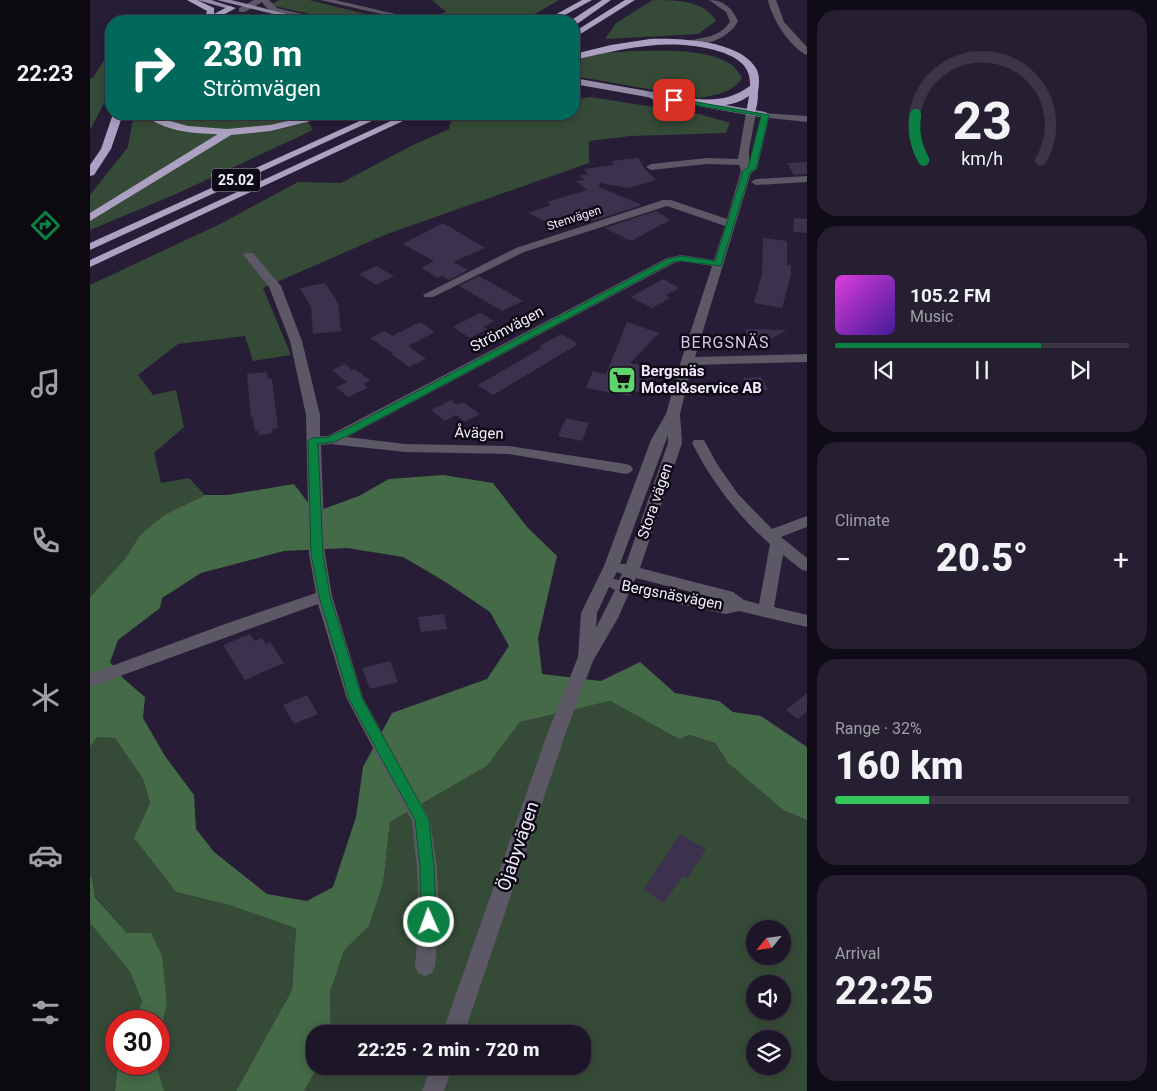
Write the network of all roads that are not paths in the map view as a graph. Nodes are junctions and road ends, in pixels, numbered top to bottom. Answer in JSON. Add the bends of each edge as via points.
{"nodes":[{"id":1,"x":191,"y":0,"type":"edge"},
{"id":2,"x":201,"y":0,"type":"edge"},
{"id":3,"x":221,"y":0,"type":"edge"},
{"id":4,"x":260,"y":0,"type":"edge"},
{"id":5,"x":265,"y":0,"type":"edge"},
{"id":6,"x":324,"y":0,"type":"edge"},
{"id":7,"x":588,"y":0,"type":"edge"},
{"id":8,"x":607,"y":0,"type":"edge"},
{"id":9,"x":631,"y":0,"type":"edge"},
{"id":10,"x":712,"y":0,"type":"edge"},
{"id":11,"x":772,"y":0,"type":"edge"},
{"id":12,"x":241,"y":6,"type":"edge"},
{"id":13,"x":209,"y":15,"type":"edge"},
{"id":14,"x":219,"y":15,"type":"edge"},
{"id":15,"x":230,"y":15,"type":"edge"},
{"id":16,"x":269,"y":15,"type":"edge"},
{"id":17,"x":282,"y":15,"type":"edge"},
{"id":18,"x":295,"y":15,"type":"edge"},
{"id":19,"x":394,"y":15,"type":"edge"},
{"id":20,"x":559,"y":15,"type":"edge"},
{"id":21,"x":580,"y":18,"type":"edge"},
{"id":22,"x":580,"y":32,"type":"edge"},
{"id":23,"x":689,"y":43,"type":"junction"},
{"id":24,"x":807,"y":52,"type":"edge"},
{"id":25,"x":580,"y":56,"type":"edge"},
{"id":26,"x":580,"y":82,"type":"edge"},
{"id":27,"x":580,"y":86,"type":"edge"},
{"id":28,"x":753,"y":88,"type":"junction"},
{"id":29,"x":654,"y":97,"type":"junction"},
{"id":30,"x":751,"y":115,"type":"junction"},
{"id":31,"x":765,"y":117,"type":"junction"},
{"id":32,"x":807,"y":119,"type":"edge"},
{"id":33,"x":116,"y":120,"type":"edge"},
{"id":34,"x":160,"y":120,"type":"edge"},
{"id":35,"x":303,"y":120,"type":"edge"},
{"id":36,"x":369,"y":120,"type":"edge"},
{"id":37,"x":400,"y":120,"type":"edge"},
{"id":38,"x":807,"y":123,"type":"edge"},
{"id":39,"x":230,"y":131,"type":"junction"},
{"id":40,"x":651,"y":167,"type":"dead end"},
{"id":41,"x":745,"y":167,"type":"junction"},
{"id":42,"x":90,"y":173,"type":"edge"},
{"id":43,"x":807,"y":179,"type":"edge"},
{"id":44,"x":756,"y":182,"type":"dead end"},
{"id":45,"x":90,"y":218,"type":"edge"},
{"id":46,"x":732,"y":224,"type":"junction"},
{"id":47,"x":90,"y":247,"type":"edge"},
{"id":48,"x":249,"y":255,"type":"dead end"},
{"id":49,"x":718,"y":264,"type":"junction"},
{"id":50,"x":90,"y":265,"type":"edge"},
{"id":51,"x":429,"y":295,"type":"dead end"},
{"id":52,"x":807,"y":358,"type":"edge"},
{"id":53,"x":687,"y":360,"type":"junction"},
{"id":54,"x":673,"y":414,"type":"junction"},
{"id":55,"x":330,"y":440,"type":"junction"},
{"id":56,"x":313,"y":441,"type":"junction"},
{"id":57,"x":699,"y":443,"type":"dead end"},
{"id":58,"x":626,"y":468,"type":"dead end"},
{"id":59,"x":807,"y":521,"type":"edge"},
{"id":60,"x":774,"y":539,"type":"junction"},
{"id":61,"x":612,"y":566,"type":"junction"},
{"id":62,"x":807,"y":566,"type":"edge"},
{"id":63,"x":631,"y":571,"type":"junction"},
{"id":64,"x":604,"y":581,"type":"junction"},
{"id":65,"x":624,"y":587,"type":"junction"},
{"id":66,"x":324,"y":596,"type":"junction"},
{"id":67,"x":740,"y":606,"type":"junction"},
{"id":68,"x":765,"y":612,"type":"junction"},
{"id":69,"x":807,"y":620,"type":"edge"},
{"id":70,"x":585,"y":660,"type":"junction"},
{"id":71,"x":90,"y":681,"type":"edge"},
{"id":72,"x":425,"y":966,"type":"dead end"},
{"id":73,"x":456,"y":1025,"type":"edge"},
{"id":74,"x":439,"y":1075,"type":"edge"},
{"id":75,"x":433,"y":1091,"type":"edge"}],
"edges":[{"from":1,"to":13,"type":"highway","via":[[211,10]]},
{"from":2,"to":12,"type":"main road"},
{"from":3,"to":12,"type":"main road"},
{"from":4,"to":12,"type":"street"},
{"from":5,"to":18,"type":"street","via":[[271,9]]},
{"from":6,"to":19,"type":"street"},
{"from":7,"to":20,"type":"highway"},
{"from":8,"to":21,"type":"highway"},
{"from":9,"to":22,"type":"highway"},
{"from":10,"to":23,"type":"street","via":[[729,11],[734,21],[732,26],[719,36]]},
{"from":11,"to":24,"type":"street","via":[[774,13]]},
{"from":12,"to":14,"type":"highway"},
{"from":12,"to":15,"type":"highway"},
{"from":12,"to":16,"type":"main road"},
{"from":12,"to":17,"type":"main road"},
{"from":23,"to":25,"type":"highway","via":[[632,44]]},
{"from":23,"to":28,"type":"highway","via":[[721,50],[742,59],[754,71]]},
{"from":26,"to":29,"type":"main road"},
{"from":27,"to":30,"type":"main road"},
{"from":28,"to":29,"type":"highway","via":[[743,97],[721,103]]},
{"from":28,"to":30,"type":"highway"},
{"from":29,"to":30,"type":"main road"},
{"from":30,"to":31,"type":"main road"},
{"from":30,"to":41,"type":"street","name":"Stora vägen"},
{"from":31,"to":32,"type":"street"},
{"from":31,"to":38,"type":"street"},
{"from":31,"to":41,"type":"street","name":"Stora vägen","via":[[752,169]]},
{"from":33,"to":42,"type":"highway","via":[[106,149]]},
{"from":34,"to":39,"type":"highway","via":[[186,129]]},
{"from":35,"to":39,"type":"highway"},
{"from":36,"to":47,"type":"highway","number":"25.02"},
{"from":37,"to":50,"type":"highway","number":"25.02"},
{"from":39,"to":45,"type":"highway"},
{"from":40,"to":41,"type":"street","via":[[707,161]]},
{"from":41,"to":46,"type":"street","name":"Stora vägen"},
{"from":43,"to":44,"type":"street"},
{"from":46,"to":49,"type":"street","name":"Stora vägen"},
{"from":46,"to":51,"type":"street","name":"Stenvägen","via":[[666,202],[520,250]]},
{"from":48,"to":56,"type":"street","via":[[275,286],[296,341],[313,415]]},
{"from":49,"to":53,"type":"street","name":"Stora vägen"},
{"from":49,"to":55,"type":"street","name":"Strömvägen","via":[[681,258],[671,260]]},
{"from":52,"to":53,"type":"street"},
{"from":53,"to":54,"type":"street","name":"Stora vägen"},
{"from":54,"to":61,"type":"street","name":"Stora vägen","via":[[658,440]]},
{"from":54,"to":63,"type":"street","name":"Stora vägen","via":[[675,443]]},
{"from":55,"to":56,"type":"street","name":"Strömvägen"},
{"from":55,"to":58,"type":"street","name":"Åvägen","via":[[405,448],[509,450]]},
{"from":56,"to":66,"type":"street","via":[[317,554]]},
{"from":57,"to":60,"type":"street","via":[[725,490]]},
{"from":59,"to":60,"type":"street"},
{"from":60,"to":62,"type":"street"},
{"from":60,"to":68,"type":"street"},
{"from":61,"to":63,"type":"street","name":"Bergsnäsvägen"},
{"from":61,"to":64,"type":"street","name":"Stora vägen"},
{"from":63,"to":65,"type":"street","name":"Stora vägen"},
{"from":63,"to":67,"type":"street","name":"Bergsnäsvägen","via":[[727,596]]},
{"from":64,"to":65,"type":"street","name":"Bergsnäsvägen"},
{"from":64,"to":70,"type":"street","name":"Öjabyvägen","via":[[589,612]]},
{"from":65,"to":67,"type":"street","name":"Bergsnäsvägen","via":[[726,608]]},
{"from":65,"to":70,"type":"street","name":"Öjabyvägen"},
{"from":66,"to":71,"type":"street"},
{"from":66,"to":72,"type":"street","via":[[355,699],[422,820],[429,922]]},
{"from":67,"to":68,"type":"street","name":"Bergsnäsvägen"},
{"from":68,"to":69,"type":"street","name":"Bergsnäsvägen"},
{"from":70,"to":73,"type":"street","name":"Öjabyvägen"},
{"from":74,"to":75,"type":"street"}]}
